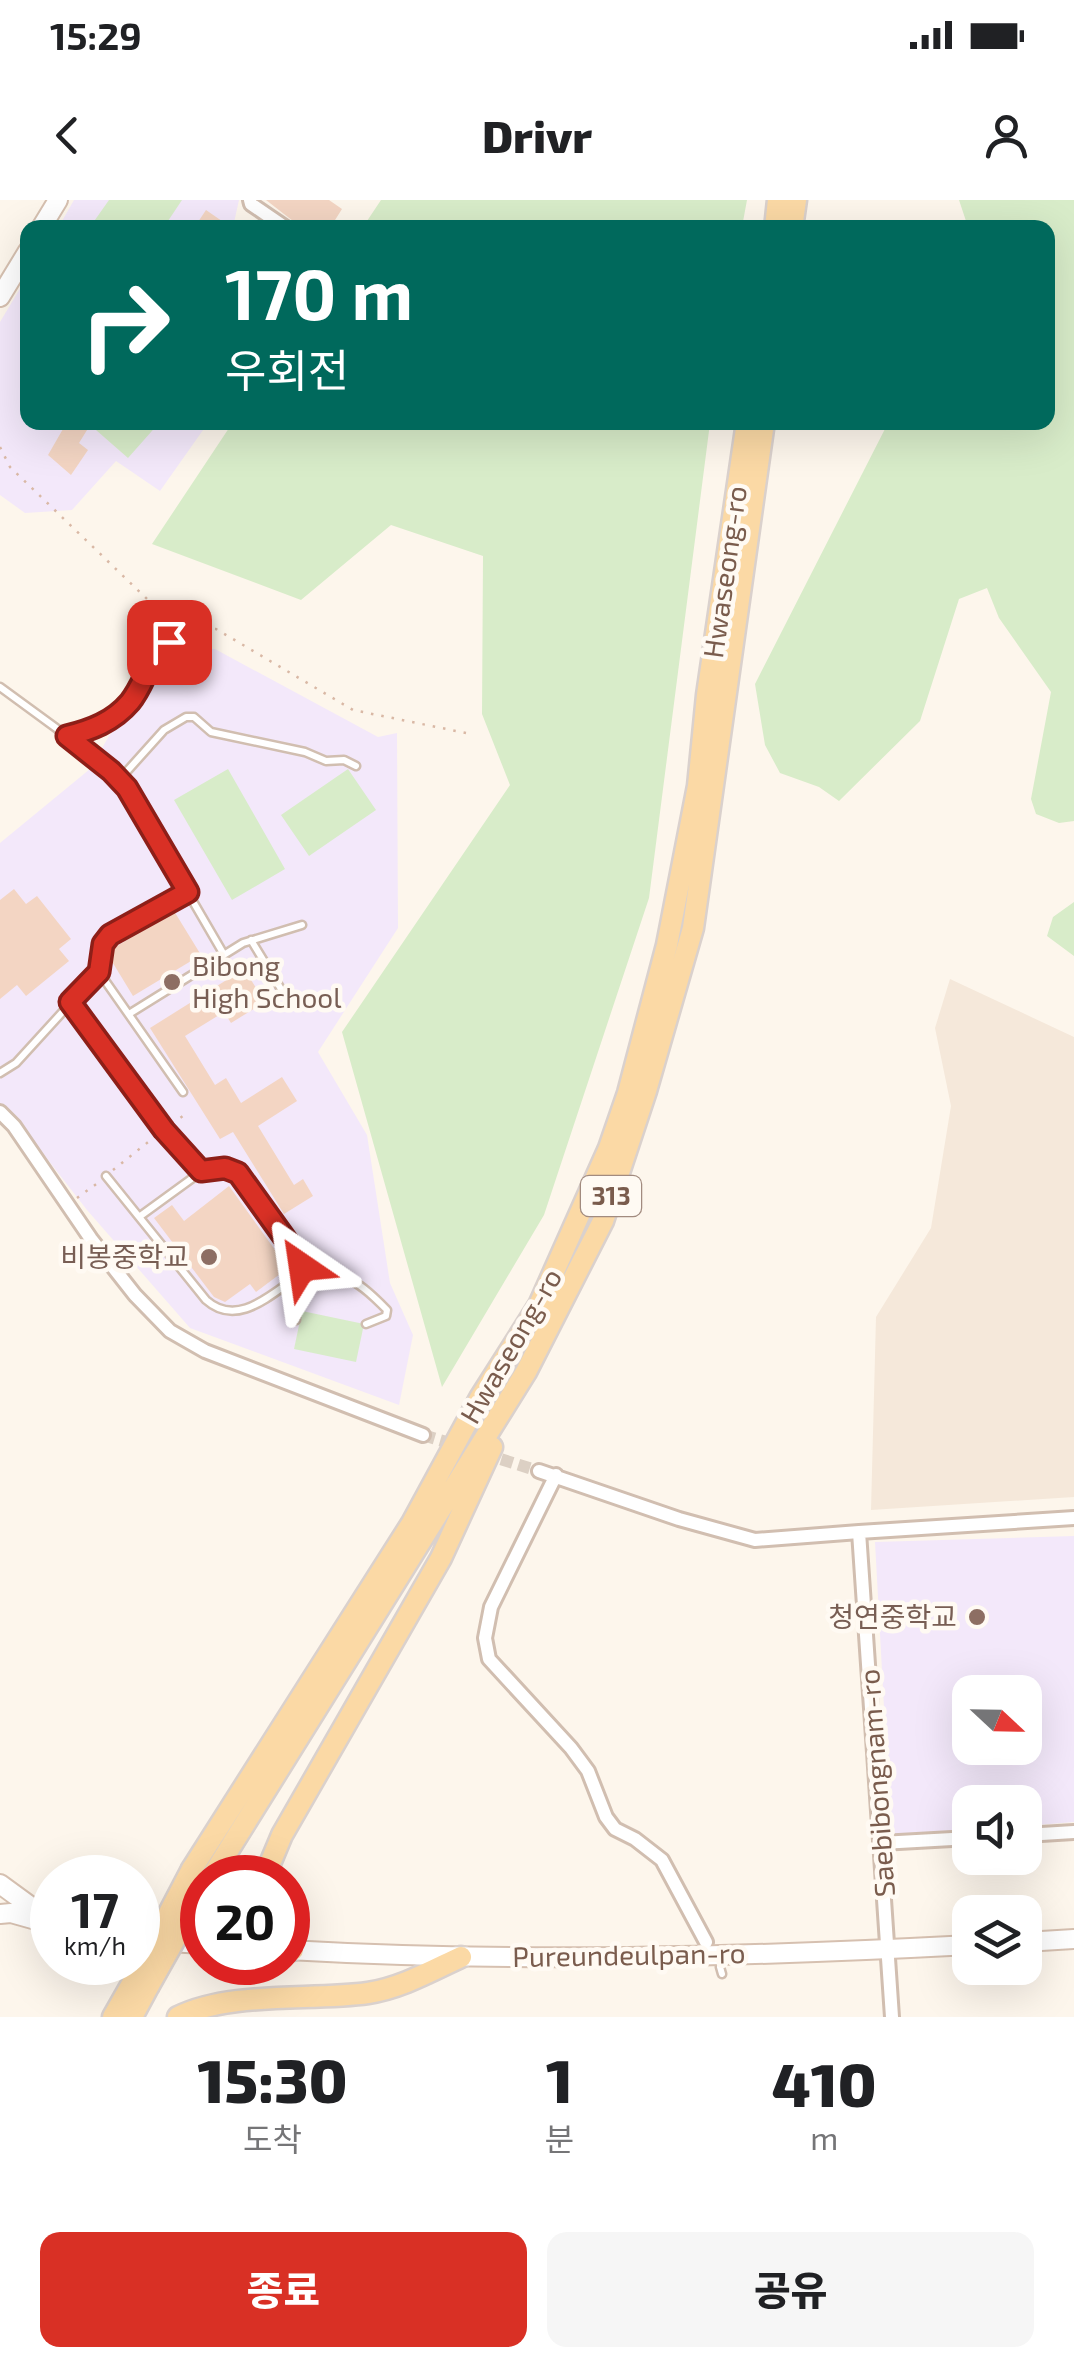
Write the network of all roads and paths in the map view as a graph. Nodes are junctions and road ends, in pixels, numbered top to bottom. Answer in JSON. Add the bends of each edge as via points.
{"nodes":[{"id":1,"x":250,"y":200,"type":"edge"},
{"id":2,"x":274,"y":220,"type":"edge"},
{"id":3,"x":20,"y":263,"type":"edge"},
{"id":4,"x":0,"y":296,"type":"edge"},
{"id":5,"x":746,"y":430,"type":"edge"},
{"id":6,"x":763,"y":430,"type":"edge"},
{"id":7,"x":0,"y":447,"type":"edge"},
{"id":8,"x":185,"y":628,"type":"junction"},
{"id":9,"x":0,"y":687,"type":"edge"},
{"id":10,"x":466,"y":733,"type":"dead end"},
{"id":11,"x":67,"y":736,"type":"junction"},
{"id":12,"x":356,"y":766,"type":"dead end"},
{"id":13,"x":120,"y":779,"type":"junction"},
{"id":14,"x":188,"y":892,"type":"junction"},
{"id":15,"x":302,"y":925,"type":"dead end"},
{"id":16,"x":251,"y":940,"type":"junction"},
{"id":17,"x":224,"y":953,"type":"junction"},
{"id":18,"x":99,"y":972,"type":"junction"},
{"id":19,"x":284,"y":994,"type":"dead end"},
{"id":20,"x":70,"y":1002,"type":"junction"},
{"id":21,"x":129,"y":1014,"type":"junction"},
{"id":22,"x":0,"y":1073,"type":"edge"},
{"id":23,"x":183,"y":1092,"type":"dead end"},
{"id":24,"x":0,"y":1112,"type":"edge"},
{"id":25,"x":141,"y":1148,"type":"dead end"},
{"id":26,"x":201,"y":1171,"type":"junction"},
{"id":27,"x":106,"y":1176,"type":"junction"},
{"id":28,"x":82,"y":1194,"type":"dead end"},
{"id":29,"x":139,"y":1217,"type":"junction"},
{"id":30,"x":282,"y":1287,"type":"junction"},
{"id":31,"x":296,"y":1320,"type":"dead end"},
{"id":32,"x":366,"y":1324,"type":"dead end"},
{"id":33,"x":526,"y":1372,"type":"junction"},
{"id":34,"x":422,"y":1435,"type":"tunnel mouth"},
{"id":35,"x":539,"y":1471,"type":"tunnel mouth"},
{"id":36,"x":556,"y":1475,"type":"junction"},
{"id":37,"x":1074,"y":1518,"type":"edge"},
{"id":38,"x":859,"y":1532,"type":"junction"},
{"id":39,"x":1074,"y":1832,"type":"edge"},
{"id":40,"x":1042,"y":1833,"type":"edge"},
{"id":41,"x":952,"y":1839,"type":"edge"},
{"id":42,"x":881,"y":1843,"type":"junction"},
{"id":43,"x":212,"y":1855,"type":"edge"},
{"id":44,"x":213,"y":1855,"type":"edge"},
{"id":45,"x":274,"y":1855,"type":"edge"},
{"id":46,"x":0,"y":1884,"type":"edge"},
{"id":47,"x":30,"y":1906,"type":"edge"},
{"id":48,"x":4,"y":1911,"type":"edge"},
{"id":49,"x":180,"y":1912,"type":"edge"},
{"id":50,"x":30,"y":1918,"type":"edge"},
{"id":51,"x":180,"y":1925,"type":"edge"},
{"id":52,"x":1074,"y":1939,"type":"edge"},
{"id":53,"x":1042,"y":1941,"type":"edge"},
{"id":54,"x":706,"y":1942,"type":"dead end"},
{"id":55,"x":952,"y":1946,"type":"edge"},
{"id":56,"x":160,"y":1948,"type":"edge"},
{"id":57,"x":310,"y":1949,"type":"edge"},
{"id":58,"x":888,"y":1949,"type":"junction"},
{"id":59,"x":160,"y":1955,"type":"edge"},
{"id":60,"x":460,"y":1957,"type":"junction"},
{"id":61,"x":140,"y":1985,"type":"joint"},
{"id":62,"x":113,"y":2017,"type":"edge"},
{"id":63,"x":132,"y":2017,"type":"edge"},
{"id":64,"x":178,"y":2017,"type":"edge"},
{"id":65,"x":892,"y":2017,"type":"edge"}],
"edges":[{"from":1,"to":2,"type":"street"},
{"from":3,"to":4,"type":"main road"},
{"from":5,"to":43,"type":"main road","name":"Hwaseong-ro","number":"313","via":[[698,786],[667,945],[610,1148],[540,1306]]},
{"from":6,"to":33,"type":"main road","name":"Hwaseong-ro","number":"313","via":[[693,928],[603,1221]]},
{"from":7,"to":8,"type":"path","via":[[10,467],[176,627]]},
{"from":8,"to":10,"type":"path","via":[[216,629],[352,710]]},
{"from":8,"to":11,"type":"lane","via":[[153,656],[130,702],[99,728]]},
{"from":9,"to":11,"type":"lane"},
{"from":11,"to":13,"type":"lane"},
{"from":12,"to":13,"type":"lane","via":[[211,732],[186,717],[164,730]]},
{"from":13,"to":14,"type":"lane"},
{"from":14,"to":17,"type":"lane"},
{"from":14,"to":18,"type":"lane","via":[[110,935]]},
{"from":15,"to":16,"type":"lane"},
{"from":16,"to":17,"type":"lane"},
{"from":16,"to":19,"type":"lane"},
{"from":17,"to":21,"type":"lane"},
{"from":18,"to":20,"type":"lane"},
{"from":18,"to":21,"type":"lane"},
{"from":20,"to":22,"type":"lane"},
{"from":20,"to":26,"type":"lane"},
{"from":21,"to":23,"type":"lane"},
{"from":24,"to":34,"type":"street","via":[[91,1239],[170,1331]]},
{"from":25,"to":27,"type":"path"},
{"from":26,"to":29,"type":"lane"},
{"from":26,"to":30,"type":"lane","via":[[238,1173],[299,1258],[298,1276]]},
{"from":27,"to":28,"type":"path"},
{"from":27,"to":29,"type":"lane"},
{"from":29,"to":30,"type":"lane","via":[[211,1306],[245,1311]]},
{"from":30,"to":31,"type":"lane","via":[[296,1304]]},
{"from":30,"to":32,"type":"lane","via":[[352,1279],[387,1310]]},
{"from":33,"to":44,"type":"main road","name":"Hwaseong-ro","number":"313"},
{"from":33,"to":45,"type":"main road","number":"313","via":[[441,1558]]},
{"from":35,"to":36,"type":"street"},
{"from":36,"to":38,"type":"street","via":[[754,1540]]},
{"from":36,"to":54,"type":"street","via":[[491,1607],[484,1638],[490,1659],[572,1748],[615,1830],[662,1860]]},
{"from":37,"to":38,"type":"street"},
{"from":38,"to":42,"type":"street","name":"Saebibongnam-ro"},
{"from":39,"to":40,"type":"street"},
{"from":41,"to":42,"type":"street"},
{"from":42,"to":58,"type":"street","name":"Saebibongnam-ro"},
{"from":46,"to":47,"type":"main road"},
{"from":48,"to":50,"type":"main road"},
{"from":49,"to":56,"type":"main road","name":"Hwaseong-ro","number":"313","bridge":true},
{"from":51,"to":59,"type":"main road","number":"313","bridge":true},
{"from":52,"to":53,"type":"main road"},
{"from":55,"to":58,"type":"main road","name":"Pureundeulpan-ro"},
{"from":57,"to":60,"type":"main road","name":"Pureundeulpan-ro"},
{"from":58,"to":60,"type":"main road","name":"Pureundeulpan-ro"},
{"from":58,"to":65,"type":"street","name":"Saebibongnam-ro"},
{"from":60,"to":64,"type":"main road","via":[[371,1993],[232,2003]]},
{"from":61,"to":62,"type":"main road","name":"Hwaseong-ro","number":"313"},
{"from":61,"to":63,"type":"main road","name":"Hwaseong-ro","number":"313"}]}
